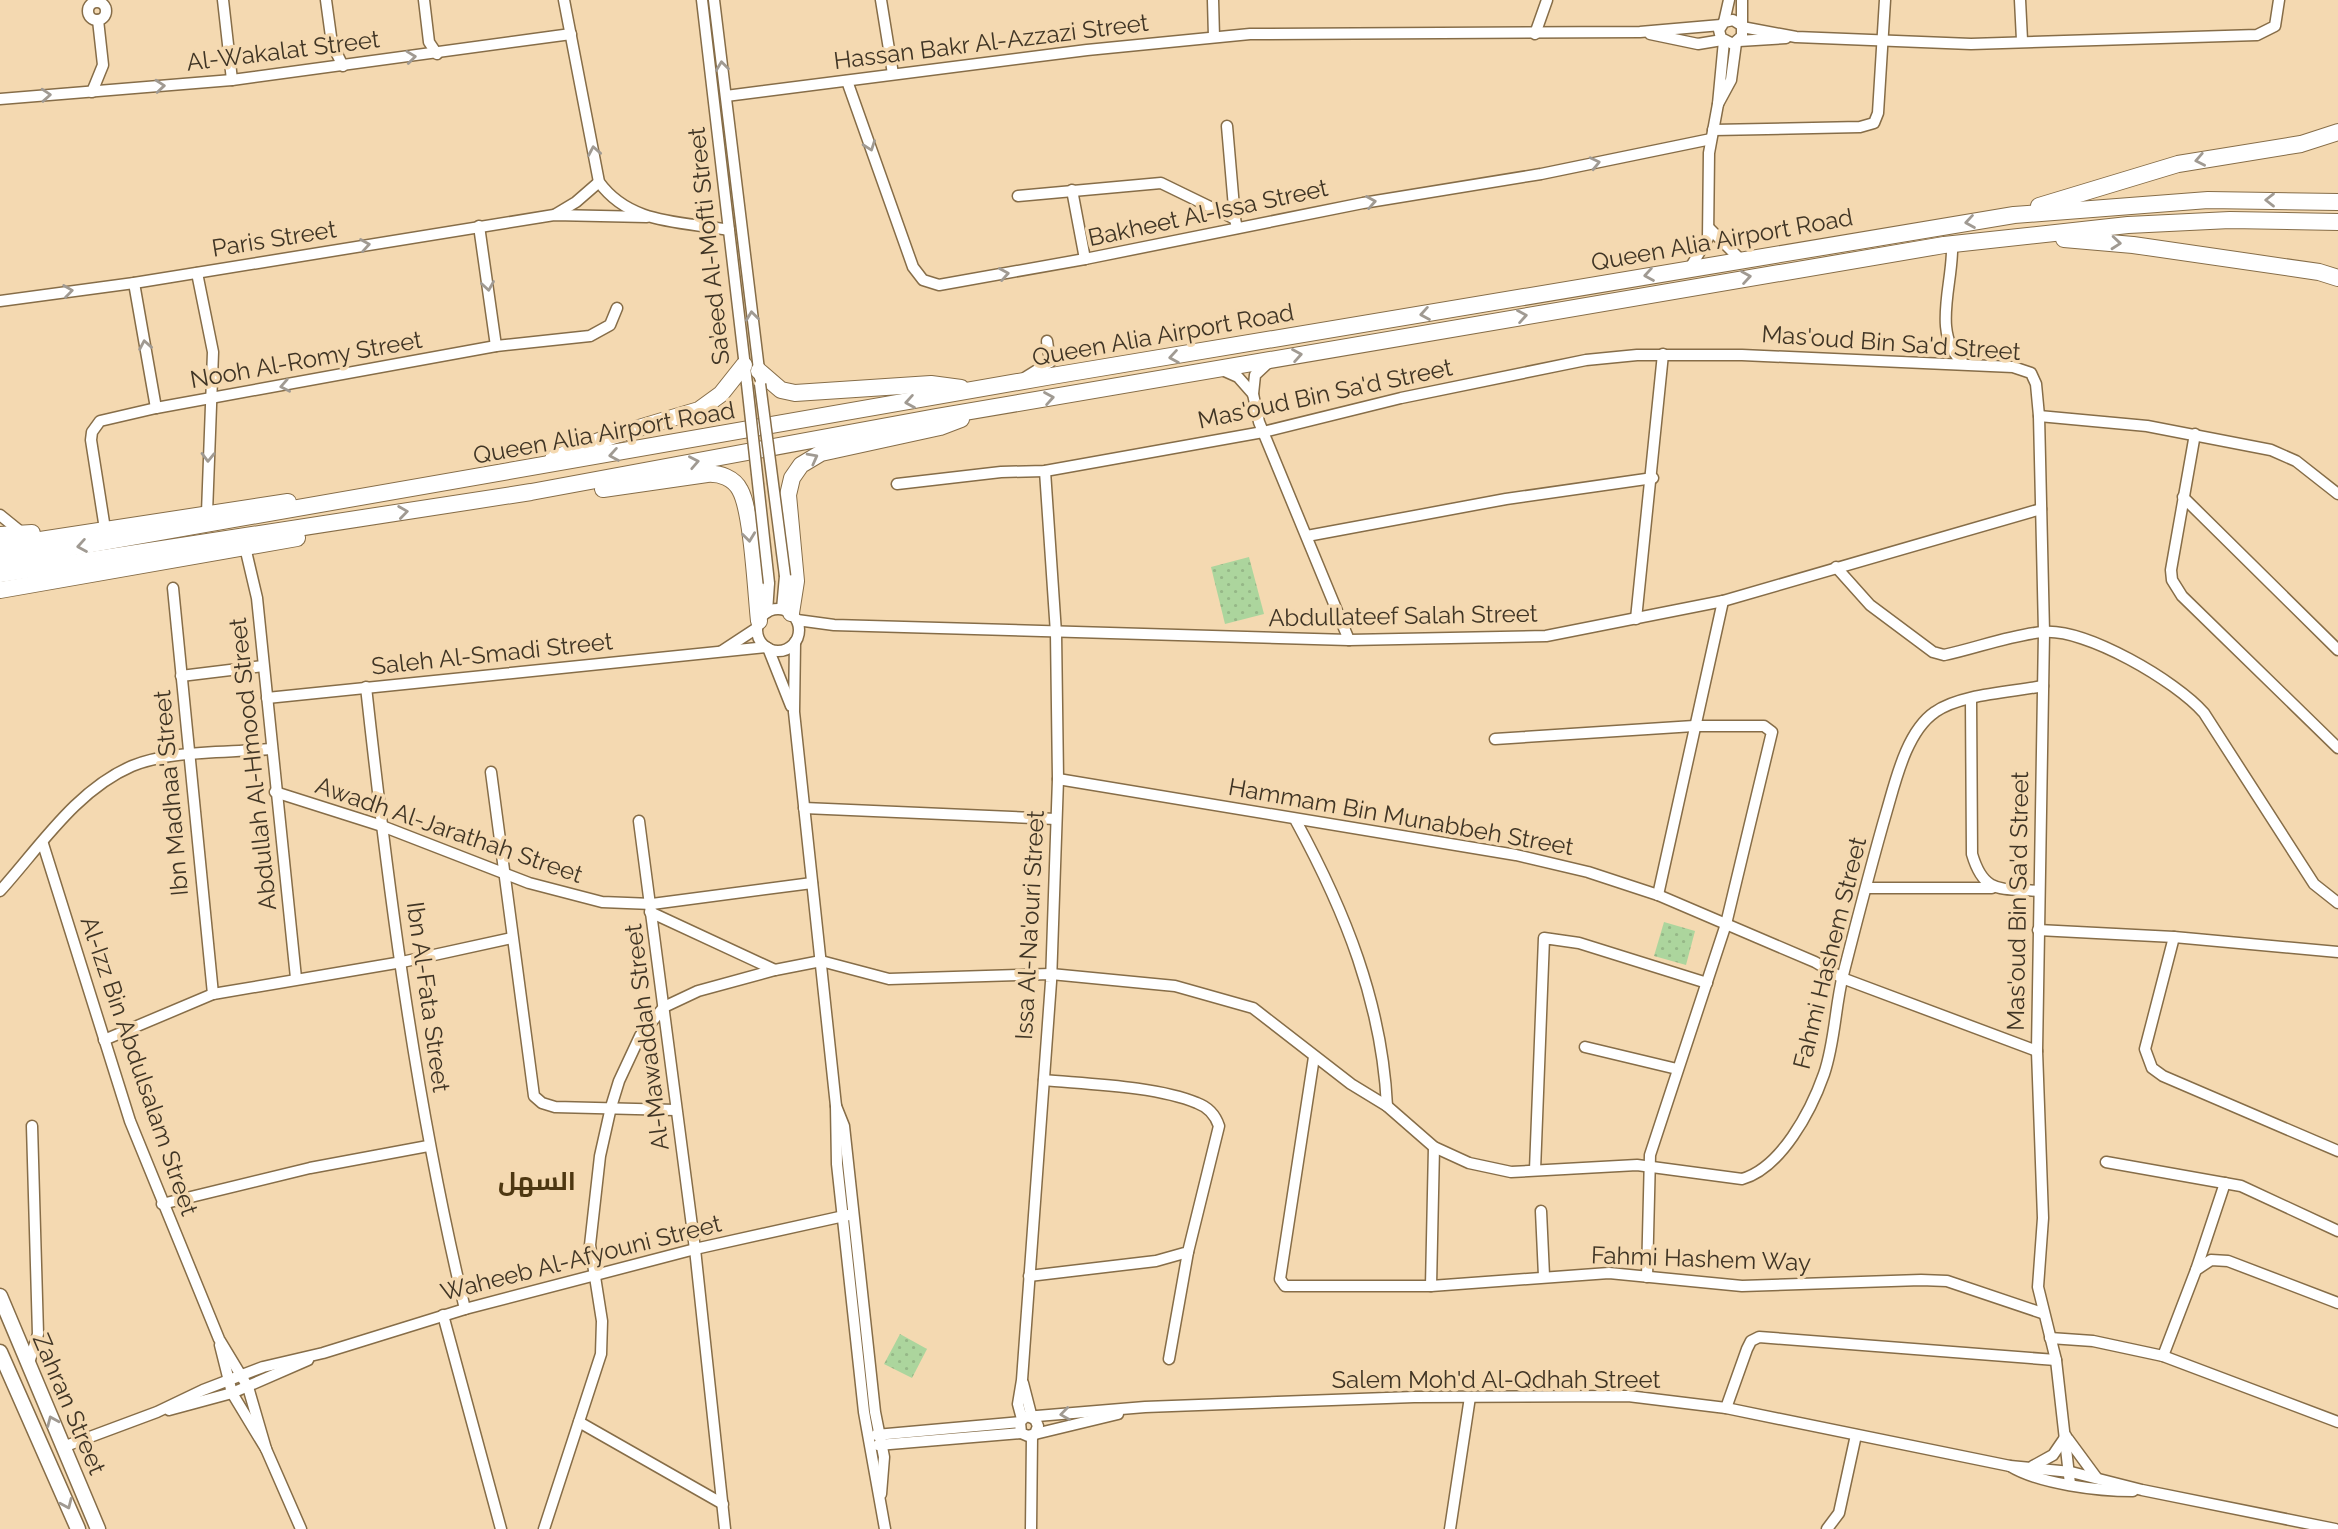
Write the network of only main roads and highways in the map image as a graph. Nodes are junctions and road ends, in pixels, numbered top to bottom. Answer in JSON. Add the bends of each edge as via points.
{"nodes":[{"id":1,"x":2338,"y":132,"type":"edge"},
{"id":2,"x":2338,"y":202,"type":"edge"},
{"id":3,"x":2014,"y":215,"type":"junction"},
{"id":4,"x":2338,"y":222,"type":"edge"},
{"id":5,"x":2024,"y":235,"type":"junction"},
{"id":6,"x":2338,"y":278,"type":"edge"},
{"id":7,"x":978,"y":390,"type":"junction"},
{"id":8,"x":982,"y":409,"type":"junction"},
{"id":9,"x":532,"y":469,"type":"junction"},
{"id":10,"x":531,"y":492,"type":"junction"},
{"id":11,"x":343,"y":502,"type":"junction"},
{"id":12,"x":335,"y":522,"type":"junction"},
{"id":13,"x":0,"y":535,"type":"edge"},
{"id":14,"x":66,"y":535,"type":"junction"},
{"id":15,"x":0,"y":547,"type":"edge"},
{"id":16,"x":0,"y":560,"type":"edge"},
{"id":17,"x":1,"y":586,"type":"edge"},
{"id":18,"x":790,"y":614,"type":"road end"},
{"id":19,"x":761,"y":620,"type":"road end"},
{"id":20,"x":0,"y":1296,"type":"edge"},
{"id":21,"x":0,"y":1352,"type":"edge"},
{"id":22,"x":78,"y":1529,"type":"edge"},
{"id":23,"x":98,"y":1529,"type":"edge"}],
"edges":[{"from":1,"to":3,"type":"highway","one_way":true,"via":[[2301,144],[2178,164]]},
{"from":2,"to":3,"type":"highway","name":"Queen Alia Airport Road","one_way":true,"via":[[2208,200]]},
{"from":3,"to":7,"type":"highway","name":"Queen Alia Airport Road","one_way":true},
{"from":4,"to":5,"type":"highway","name":"Queen Alia Airport Road","via":[[2230,220]]},
{"from":5,"to":6,"type":"highway","one_way":true,"via":[[2133,245]]},
{"from":8,"to":5,"type":"highway","name":"Queen Alia Airport Road","one_way":true,"via":[[1688,286]]},
{"from":7,"to":9,"type":"highway","name":"Queen Alia Airport Road","one_way":true},
{"from":7,"to":9,"type":"highway","via":[[931,384],[795,393],[754,374],[699,410],[593,443]]},
{"from":10,"to":8,"type":"highway","name":"Queen Alia Airport Road","one_way":true},
{"from":18,"to":8,"type":"highway","one_way":true,"via":[[796,581],[788,495],[801,465],[821,453],[946,426]]},
{"from":9,"to":11,"type":"highway","name":"Queen Alia Airport Road"},
{"from":12,"to":10,"type":"highway","name":"Queen Alia Airport Road","one_way":true},
{"from":10,"to":19,"type":"highway","one_way":true,"via":[[583,492],[708,474],[726,477],[739,488],[744,502]]},
{"from":11,"to":14,"type":"highway","via":[[317,499]]},
{"from":11,"to":16,"type":"highway","name":"Queen Alia Airport Road","one_way":true},
{"from":12,"to":17,"type":"highway","name":"Queen Alia Airport Road"},
{"from":12,"to":17,"type":"highway","via":[[296,538]]},
{"from":13,"to":14,"type":"highway"},
{"from":14,"to":15,"type":"highway"},
{"from":23,"to":20,"type":"main road","name":"Zahran Street","one_way":true},
{"from":21,"to":22,"type":"main road","name":"Zahran Street","one_way":true}]}
